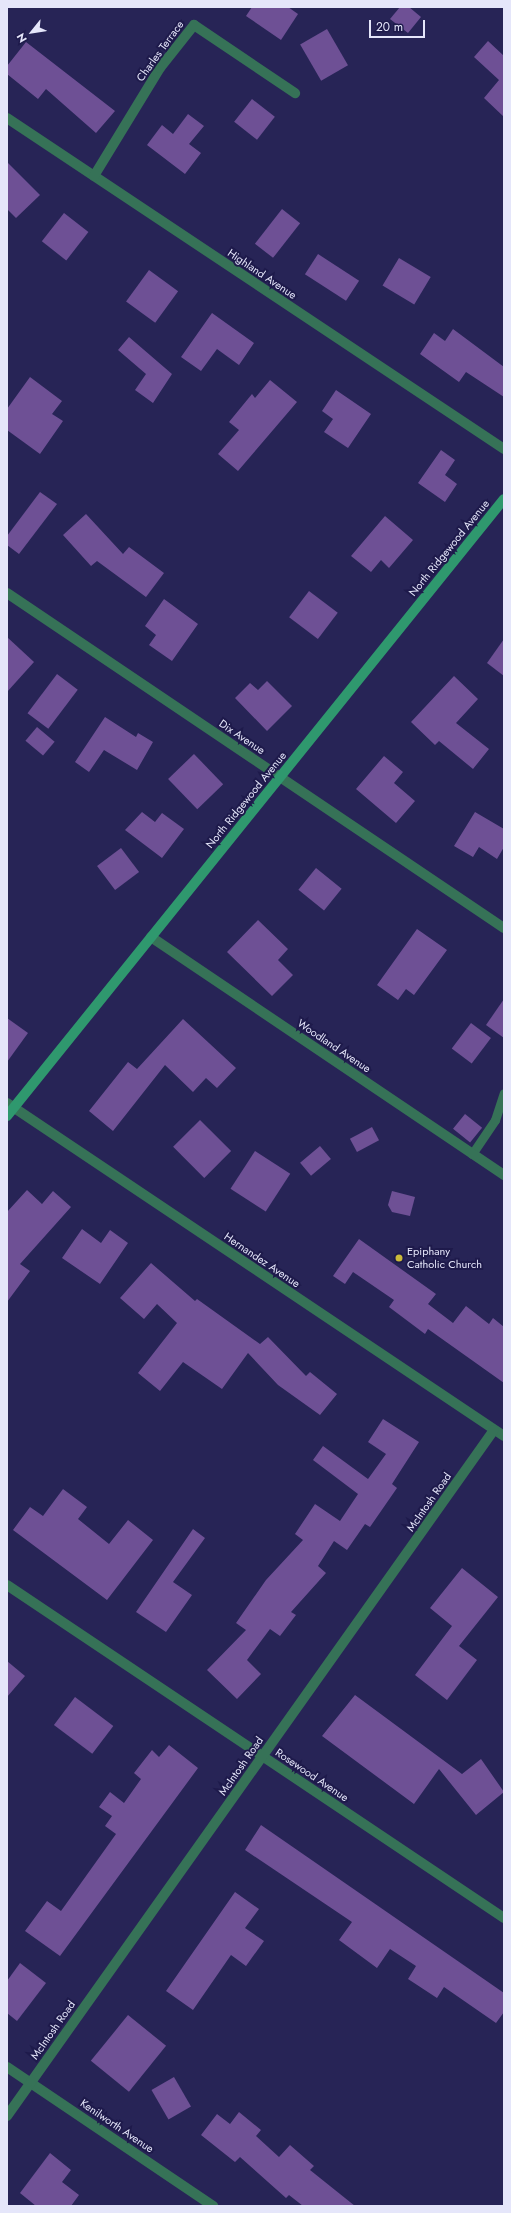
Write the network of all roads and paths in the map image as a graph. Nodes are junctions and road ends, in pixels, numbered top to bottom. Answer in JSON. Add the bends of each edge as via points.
{"nodes":[{"id":1,"x":295,"y":93,"type":"dead end"},
{"id":2,"x":7,"y":118,"type":"edge"},
{"id":3,"x":94,"y":176,"type":"junction"},
{"id":4,"x":504,"y":449,"type":"edge"},
{"id":5,"x":504,"y":499,"type":"edge"},
{"id":6,"x":7,"y":593,"type":"edge"},
{"id":7,"x":280,"y":777,"type":"junction"},
{"id":8,"x":504,"y":928,"type":"edge"},
{"id":9,"x":151,"y":936,"type":"junction"},
{"id":10,"x":504,"y":1093,"type":"edge"},
{"id":11,"x":10,"y":1105,"type":"edge"},
{"id":12,"x":7,"y":1116,"type":"edge"},
{"id":13,"x":472,"y":1154,"type":"junction"},
{"id":14,"x":504,"y":1175,"type":"edge"},
{"id":15,"x":494,"y":1430,"type":"junction"},
{"id":16,"x":504,"y":1436,"type":"edge"},
{"id":17,"x":7,"y":1585,"type":"edge"},
{"id":18,"x":263,"y":1757,"type":"junction"},
{"id":19,"x":504,"y":1918,"type":"edge"},
{"id":20,"x":7,"y":2067,"type":"edge"},
{"id":21,"x":31,"y":2083,"type":"junction"},
{"id":22,"x":7,"y":2116,"type":"edge"},
{"id":23,"x":213,"y":2206,"type":"edge"}],
"edges":[{"from":1,"to":3,"type":"street","name":"Charles Terrace","via":[[194,25],[160,68]]},
{"from":2,"to":3,"type":"street","name":"Highland Avenue"},
{"from":3,"to":4,"type":"street","name":"Highland Avenue"},
{"from":5,"to":7,"type":"street","name":"North Ridgewood Avenue"},
{"from":6,"to":7,"type":"street","name":"Dix Avenue"},
{"from":7,"to":8,"type":"street","name":"Dix Avenue"},
{"from":7,"to":9,"type":"street","name":"North Ridgewood Avenue"},
{"from":9,"to":11,"type":"street","name":"North Ridgewood Avenue"},
{"from":9,"to":13,"type":"street","name":"Woodland Avenue"},
{"from":10,"to":13,"type":"lane","via":[[495,1120]]},
{"from":11,"to":12,"type":"street","name":"North Ridgewood Avenue"},
{"from":11,"to":15,"type":"street","name":"Hernandez Avenue"},
{"from":13,"to":14,"type":"street","name":"Woodland Avenue"},
{"from":15,"to":16,"type":"street","name":"Hernandez Avenue"},
{"from":15,"to":18,"type":"street","name":"McIntosh Road"},
{"from":17,"to":18,"type":"street","name":"Rosewood Avenue"},
{"from":18,"to":19,"type":"street","name":"Rosewood Avenue"},
{"from":18,"to":21,"type":"street","name":"McIntosh Road"},
{"from":20,"to":21,"type":"street","name":"Kenilworth Avenue"},
{"from":21,"to":22,"type":"street","name":"McIntosh Road"},
{"from":21,"to":23,"type":"street","name":"Kenilworth Avenue"}]}
